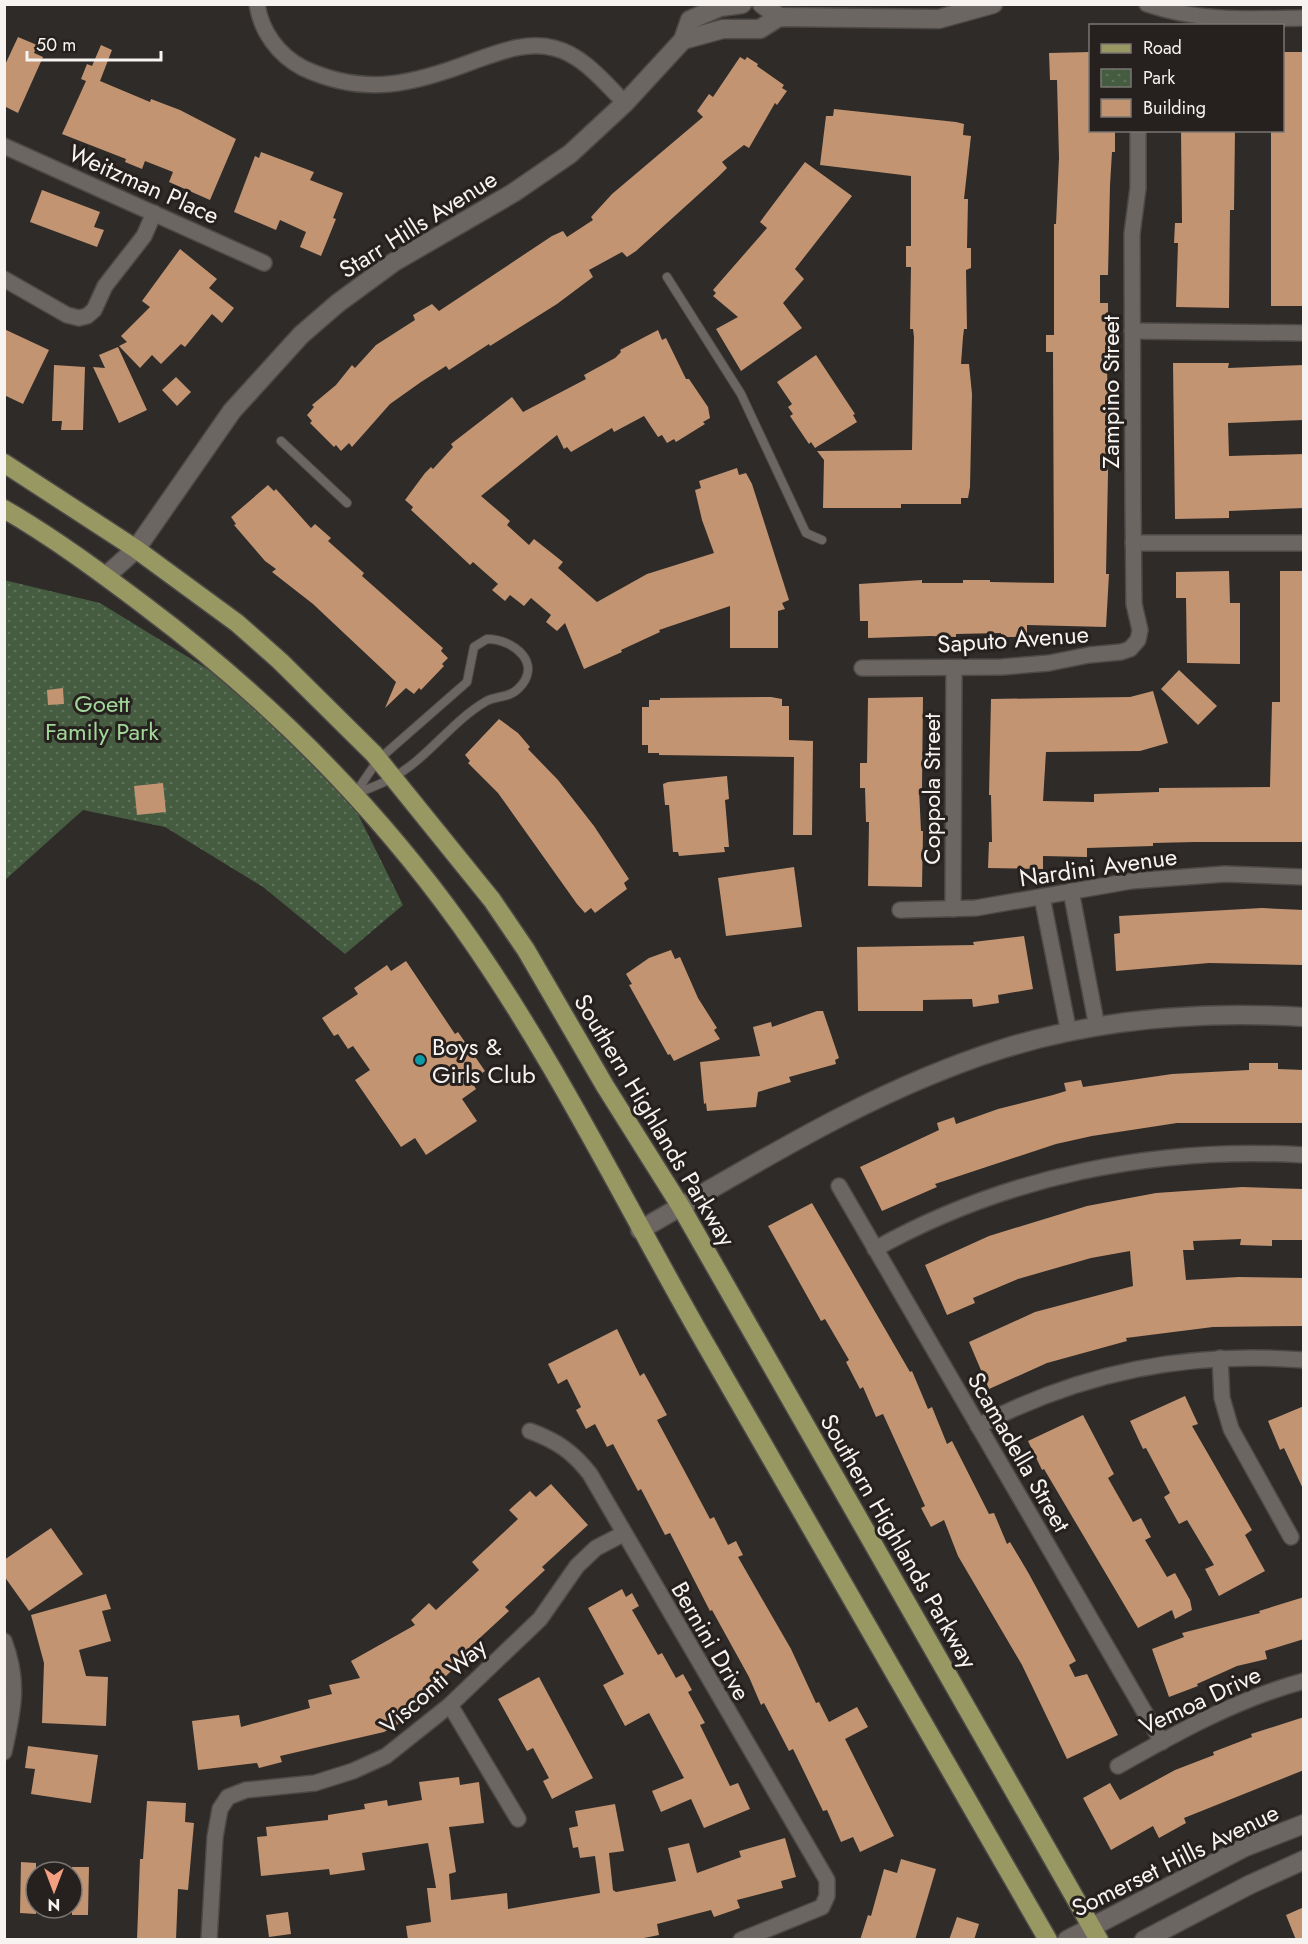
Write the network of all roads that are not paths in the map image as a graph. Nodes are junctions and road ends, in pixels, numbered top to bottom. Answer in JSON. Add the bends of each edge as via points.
{"nodes":[{"id":1,"x":257,"y":4,"type":"edge"},
{"id":2,"x":742,"y":4,"type":"edge"},
{"id":3,"x":762,"y":4,"type":"edge"},
{"id":4,"x":993,"y":4,"type":"edge"},
{"id":5,"x":1147,"y":4,"type":"edge"},
{"id":6,"x":779,"y":17,"type":"junction"},
{"id":7,"x":1304,"y":18,"type":"edge"},
{"id":8,"x":683,"y":40,"type":"junction"},
{"id":9,"x":625,"y":103,"type":"junction"},
{"id":10,"x":1138,"y":132,"type":"edge"},
{"id":11,"x":4,"y":146,"type":"edge"},
{"id":12,"x":154,"y":213,"type":"junction"},
{"id":13,"x":264,"y":263,"type":"dead end"},
{"id":14,"x":667,"y":277,"type":"dead end"},
{"id":15,"x":4,"y":279,"type":"edge"},
{"id":16,"x":1132,"y":331,"type":"junction"},
{"id":17,"x":1304,"y":333,"type":"edge"},
{"id":18,"x":281,"y":441,"type":"dead end"},
{"id":19,"x":4,"y":463,"type":"edge"},
{"id":20,"x":347,"y":503,"type":"dead end"},
{"id":21,"x":4,"y":509,"type":"edge"},
{"id":22,"x":822,"y":540,"type":"dead end"},
{"id":23,"x":1133,"y":543,"type":"junction"},
{"id":24,"x":1304,"y":543,"type":"edge"},
{"id":25,"x":136,"y":549,"type":"junction"},
{"id":26,"x":106,"y":576,"type":"junction"},
{"id":27,"x":1130,"y":650,"type":"joint"},
{"id":28,"x":862,"y":668,"type":"dead end"},
{"id":29,"x":954,"y":668,"type":"junction"},
{"id":30,"x":378,"y":759,"type":"junction"},
{"id":31,"x":393,"y":778,"type":"junction"},
{"id":32,"x":354,"y":795,"type":"junction"},
{"id":33,"x":1304,"y":877,"type":"edge"},
{"id":34,"x":1071,"y":891,"type":"junction"},
{"id":35,"x":1042,"y":897,"type":"junction"},
{"id":36,"x":953,"y":909,"type":"junction"},
{"id":37,"x":900,"y":910,"type":"dead end"},
{"id":38,"x":1304,"y":1017,"type":"edge"},
{"id":39,"x":1097,"y":1027,"type":"junction"},
{"id":40,"x":1070,"y":1033,"type":"junction"},
{"id":41,"x":1304,"y":1155,"type":"edge"},
{"id":42,"x":839,"y":1186,"type":"dead end"},
{"id":43,"x":681,"y":1207,"type":"junction"},
{"id":44,"x":640,"y":1230,"type":"junction"},
{"id":45,"x":875,"y":1249,"type":"junction"},
{"id":46,"x":1220,"y":1359,"type":"junction"},
{"id":47,"x":1304,"y":1360,"type":"edge"},
{"id":48,"x":978,"y":1426,"type":"junction"},
{"id":49,"x":531,"y":1431,"type":"dead end"},
{"id":50,"x":623,"y":1534,"type":"junction"},
{"id":51,"x":1291,"y":1537,"type":"dead end"},
{"id":52,"x":4,"y":1641,"type":"edge"},
{"id":53,"x":1304,"y":1681,"type":"edge"},
{"id":54,"x":450,"y":1705,"type":"junction"},
{"id":55,"x":1162,"y":1742,"type":"junction"},
{"id":56,"x":4,"y":1752,"type":"edge"},
{"id":57,"x":1118,"y":1766,"type":"dead end"},
{"id":58,"x":518,"y":1820,"type":"dead end"},
{"id":59,"x":1304,"y":1824,"type":"edge"},
{"id":60,"x":1304,"y":1860,"type":"edge"},
{"id":61,"x":1095,"y":1933,"type":"edge"},
{"id":62,"x":209,"y":1940,"type":"edge"},
{"id":63,"x":741,"y":1940,"type":"edge"},
{"id":64,"x":1048,"y":1940,"type":"edge"},
{"id":65,"x":1067,"y":1940,"type":"edge"},
{"id":66,"x":1144,"y":1940,"type":"edge"}],
"edges":[{"from":1,"to":9,"type":"street","via":[[260,24],[276,47],[296,64],[321,76],[352,84],[389,86],[418,81],[505,50],[542,46],[580,61]]},
{"from":2,"to":8,"type":"street","name":"Starr Hills Avenue","via":[[698,15],[690,20]]},
{"from":3,"to":6,"type":"street"},
{"from":4,"to":6,"type":"street","via":[[939,19]]},
{"from":5,"to":7,"type":"street","via":[[1173,14],[1202,18]]},
{"from":6,"to":8,"type":"street","via":[[760,29],[723,29]]},
{"from":8,"to":9,"type":"street","name":"Starr Hills Avenue"},
{"from":9,"to":25,"type":"street","name":"Starr Hills Avenue","via":[[570,154],[542,174],[394,262],[319,319],[232,411]]},
{"from":10,"to":16,"type":"street","name":"Zampino Street"},
{"from":11,"to":12,"type":"street","name":"Weitzman Place"},
{"from":12,"to":13,"type":"street","name":"Weitzman Place"},
{"from":12,"to":15,"type":"street","via":[[144,236],[105,286],[94,310],[80,318]]},
{"from":14,"to":22,"type":"lane","via":[[741,394],[806,533]]},
{"from":16,"to":17,"type":"street"},
{"from":16,"to":23,"type":"street","name":"Zampino Street"},
{"from":18,"to":20,"type":"lane"},
{"from":19,"to":25,"type":"main road","name":"Southern Highlands Parkway"},
{"from":21,"to":26,"type":"main road"},
{"from":23,"to":24,"type":"street"},
{"from":23,"to":27,"type":"street","name":"Zampino Street","via":[[1134,604],[1140,630]]},
{"from":25,"to":26,"type":"street","name":"Starr Hills Avenue"},
{"from":25,"to":30,"type":"main road","name":"Southern Highlands Parkway","via":[[237,623],[326,704]]},
{"from":26,"to":32,"type":"main road","via":[[255,694]]},
{"from":27,"to":29,"type":"street","name":"Saputo Avenue","via":[[1049,663]]},
{"from":28,"to":29,"type":"street","name":"Saputo Avenue"},
{"from":29,"to":36,"type":"street","name":"Coppola Street"},
{"from":30,"to":31,"type":"main road","name":"Southern Highlands Parkway"},
{"from":30,"to":31,"type":"lane","via":[[467,682],[472,653],[479,642],[496,639],[519,649],[527,664],[525,680],[518,690],[486,700]]},
{"from":30,"to":32,"type":"lane"},
{"from":31,"to":32,"type":"lane"},
{"from":31,"to":43,"type":"main road","name":"Southern Highlands Parkway","via":[[492,900],[526,950]]},
{"from":32,"to":44,"type":"main road","via":[[436,893],[492,972],[554,1072]]},
{"from":33,"to":34,"type":"street","name":"Nardini Avenue","via":[[1225,874],[1131,881]]},
{"from":34,"to":35,"type":"street","name":"Nardini Avenue"},
{"from":34,"to":39,"type":"street"},
{"from":35,"to":36,"type":"street","name":"Nardini Avenue"},
{"from":35,"to":40,"type":"street"},
{"from":36,"to":37,"type":"street","name":"Nardini Avenue"},
{"from":38,"to":39,"type":"street","via":[[1183,1017]]},
{"from":39,"to":40,"type":"street"},
{"from":40,"to":43,"type":"street","via":[[1002,1049],[866,1104]]},
{"from":41,"to":45,"type":"street","via":[[1194,1154],[1097,1167],[977,1201]]},
{"from":42,"to":45,"type":"street","name":"Scamadella Street"},
{"from":43,"to":44,"type":"street"},
{"from":43,"to":61,"type":"main road","name":"Southern Highlands Parkway"},
{"from":44,"to":64,"type":"main road"},
{"from":45,"to":48,"type":"street","name":"Scamadella Street"},
{"from":46,"to":47,"type":"street"},
{"from":46,"to":48,"type":"street","via":[[1177,1362],[1095,1377],[1054,1390]]},
{"from":46,"to":51,"type":"street","via":[[1222,1398],[1231,1429]]},
{"from":48,"to":55,"type":"street","name":"Scamadella Street"},
{"from":49,"to":50,"type":"street","name":"Bernini Drive","via":[[574,1454],[590,1474]]},
{"from":50,"to":54,"type":"street","name":"Visconti Way","via":[[596,1548],[577,1566],[540,1619]]},
{"from":50,"to":63,"type":"street","name":"Bernini Drive","via":[[827,1880],[822,1907]]},
{"from":52,"to":56,"type":"street","via":[[15,1679]]},
{"from":53,"to":55,"type":"street","name":"Vemoa Drive","via":[[1248,1698]]},
{"from":54,"to":58,"type":"street"},
{"from":54,"to":62,"type":"street","name":"Visconti Way","via":[[386,1756],[353,1771],[315,1783],[246,1790],[228,1797],[220,1809],[215,1837]]},
{"from":55,"to":57,"type":"street","name":"Vemoa Drive"},
{"from":59,"to":61,"type":"street","name":"Somerset Hills Avenue","via":[[1245,1847]]},
{"from":60,"to":66,"type":"street"},
{"from":61,"to":65,"type":"street","name":"Somerset Hills Avenue"}]}
